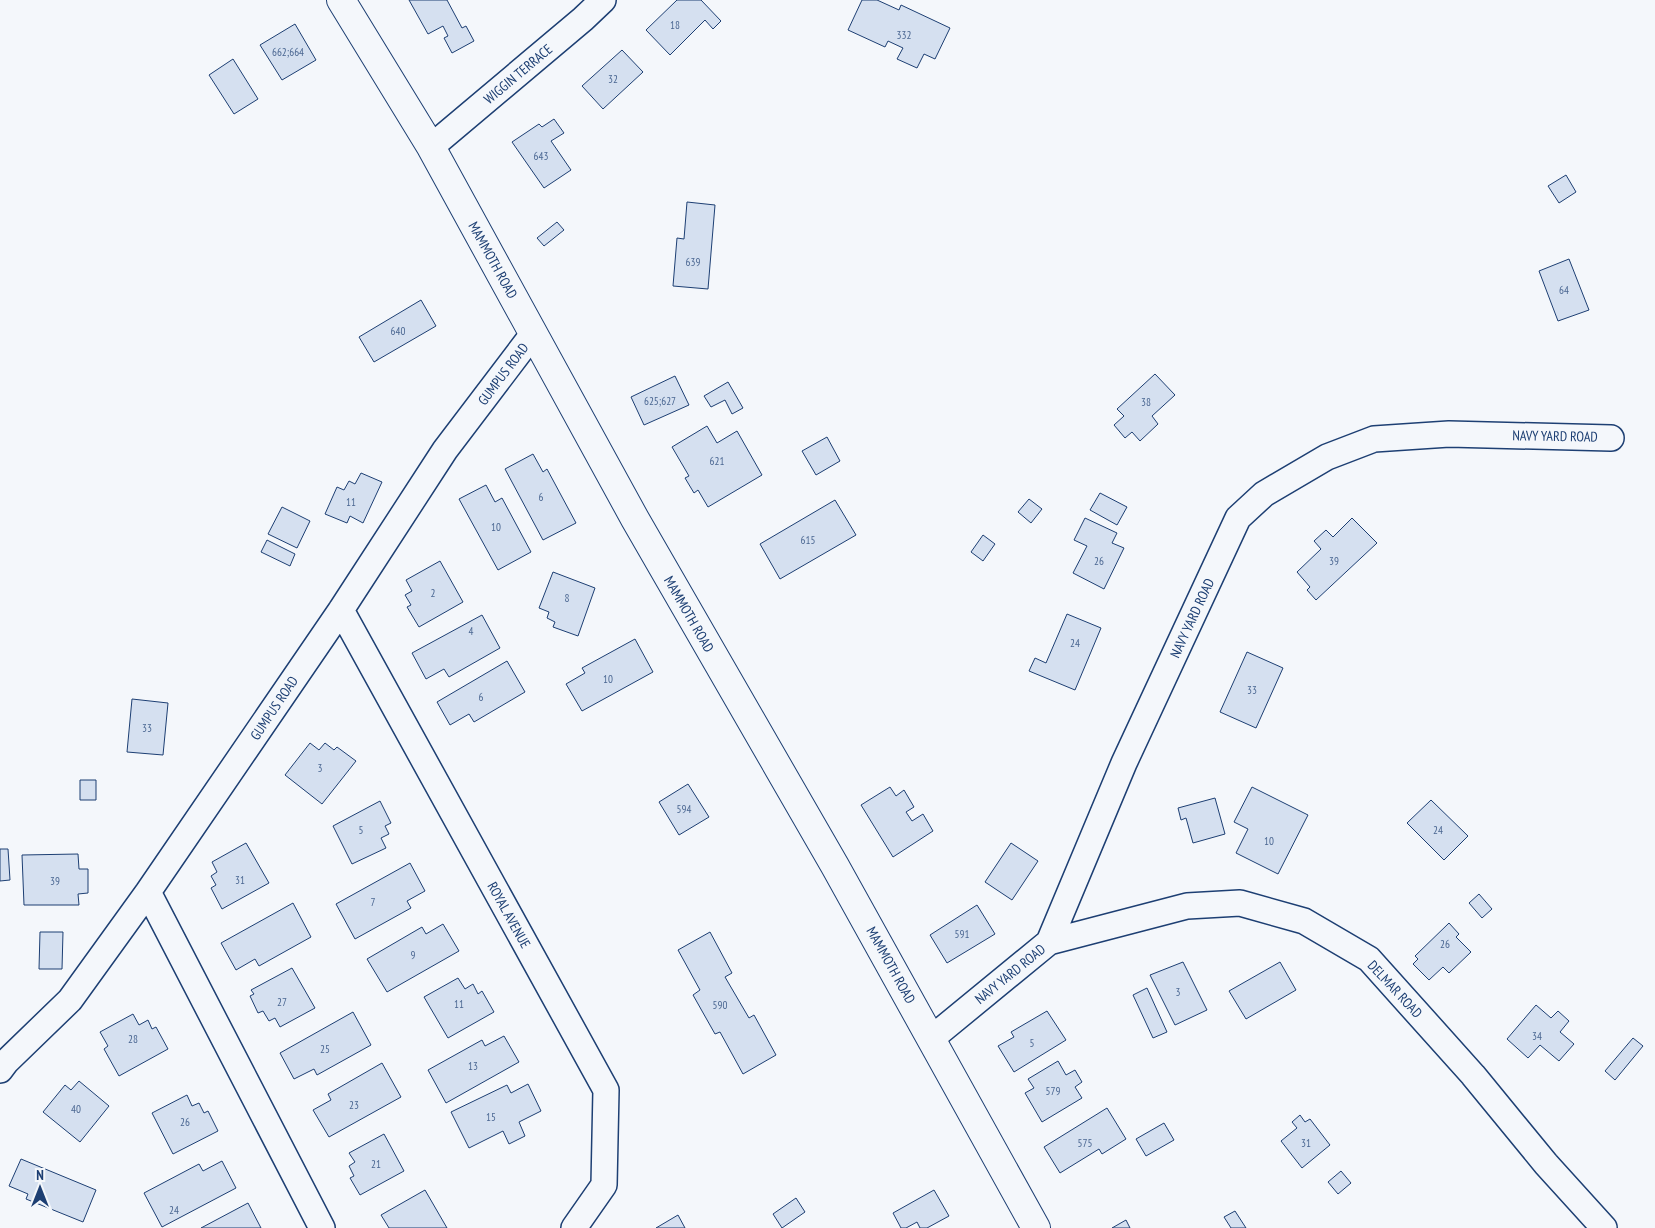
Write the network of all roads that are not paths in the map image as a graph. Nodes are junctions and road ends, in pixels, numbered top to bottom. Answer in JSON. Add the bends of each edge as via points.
{"nodes":[{"id":1,"x":342,"y":0,"type":"edge"},
{"id":2,"x":603,"y":0,"type":"edge"},
{"id":3,"x":431,"y":147,"type":"junction"},
{"id":4,"x":534,"y":334,"type":"junction"},
{"id":5,"x":1610,"y":438,"type":"dead end"},
{"id":6,"x":341,"y":610,"type":"junction"},
{"id":7,"x":148,"y":892,"type":"junction"},
{"id":8,"x":1049,"y":942,"type":"junction"},
{"id":9,"x":932,"y":1038,"type":"junction"},
{"id":10,"x":0,"y":1070,"type":"edge"},
{"id":11,"x":322,"y":1228,"type":"edge"},
{"id":12,"x":574,"y":1228,"type":"edge"},
{"id":13,"x":1036,"y":1228,"type":"edge"},
{"id":14,"x":1604,"y":1228,"type":"edge"}],
"edges":[{"from":1,"to":3,"type":"main road","name":"MAMMOTH ROAD"},
{"from":2,"to":3,"type":"street","name":"WIGGIN TERRACE"},
{"from":3,"to":4,"type":"main road","name":"MAMMOTH ROAD"},
{"from":4,"to":6,"type":"street","name":"GUMPUS ROAD","via":[[445,450]]},
{"from":4,"to":9,"type":"main road","name":"MAMMOTH ROAD","via":[[640,528]]},
{"from":5,"to":8,"type":"street","name":"NAVY YARD ROAD","via":[[1449,434],[1374,439],[1327,457],[1264,494],[1238,518],[1124,763]]},
{"from":6,"to":7,"type":"street","name":"GUMPUS ROAD"},
{"from":6,"to":12,"type":"street","name":"ROYAL AVENUE","via":[[606,1090],[604,1185]]},
{"from":7,"to":10,"type":"street","name":"GUMPUS ROAD","via":[[70,1000]]},
{"from":7,"to":11,"type":"street"},
{"from":8,"to":9,"type":"street","name":"NAVY YARD ROAD"},
{"from":8,"to":14,"type":"street","name":"DELMAR ROAD","via":[[1187,906],[1240,903],[1304,921],[1369,959],[1474,1075],[1546,1164]]},
{"from":9,"to":13,"type":"main road","name":"MAMMOTH ROAD"}]}
